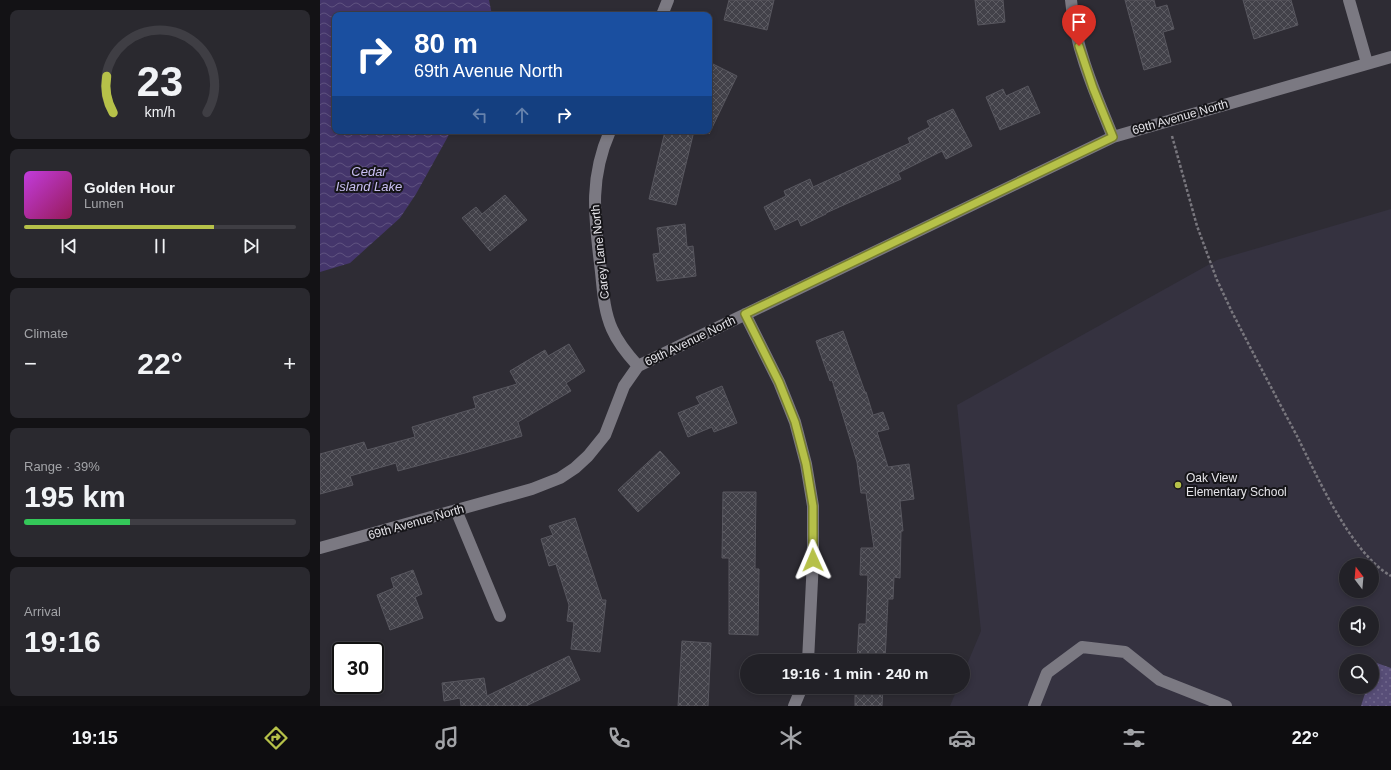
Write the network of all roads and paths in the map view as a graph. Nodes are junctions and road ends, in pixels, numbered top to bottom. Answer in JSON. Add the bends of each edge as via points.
{"nodes":[{"id":1,"x":668,"y":0,"type":"edge"},
{"id":2,"x":1071,"y":0,"type":"edge"},
{"id":3,"x":1349,"y":0,"type":"edge"},
{"id":4,"x":663,"y":12,"type":"edge"},
{"id":5,"x":1391,"y":57,"type":"edge"},
{"id":6,"x":1367,"y":63,"type":"junction"},
{"id":7,"x":1168,"y":120,"type":"junction"},
{"id":8,"x":609,"y":134,"type":"edge"},
{"id":9,"x":1113,"y":137,"type":"junction"},
{"id":10,"x":745,"y":314,"type":"junction"},
{"id":11,"x":638,"y":366,"type":"junction"},
{"id":12,"x":456,"y":510,"type":"junction"},
{"id":13,"x":320,"y":548,"type":"edge"},
{"id":14,"x":1391,"y":576,"type":"edge"},
{"id":15,"x":500,"y":616,"type":"dead end"},
{"id":16,"x":808,"y":654,"type":"edge"},
{"id":17,"x":799,"y":694,"type":"edge"},
{"id":18,"x":794,"y":706,"type":"edge"},
{"id":19,"x":1034,"y":706,"type":"edge"},
{"id":20,"x":1226,"y":706,"type":"edge"}],
"edges":[{"from":1,"to":4,"type":"street"},
{"from":2,"to":9,"type":"street","via":[[1079,46]]},
{"from":3,"to":6,"type":"street"},
{"from":5,"to":6,"type":"street","name":"69th Avenue North"},
{"from":6,"to":7,"type":"street","name":"69th Avenue North"},
{"from":7,"to":9,"type":"street","name":"69th Avenue North"},
{"from":7,"to":14,"type":"path","via":[[1197,226],[1232,312],[1332,504],[1360,548],[1382,572]]},
{"from":8,"to":11,"type":"street","name":"Carey Lane North","via":[[596,172],[594,201],[605,305],[611,328],[624,351]]},
{"from":9,"to":10,"type":"street","name":"69th Avenue North"},
{"from":10,"to":11,"type":"street","name":"69th Avenue North"},
{"from":10,"to":16,"type":"street","via":[[779,382],[795,422],[806,464],[813,506]]},
{"from":11,"to":12,"type":"street","name":"69th Avenue North","via":[[624,386],[604,435],[575,468],[560,478],[532,489]]},
{"from":12,"to":13,"type":"street","name":"69th Avenue North"},
{"from":12,"to":15,"type":"street"},
{"from":17,"to":18,"type":"street"},
{"from":19,"to":20,"type":"street","via":[[1047,674],[1082,647],[1125,652],[1160,680]]}]}
